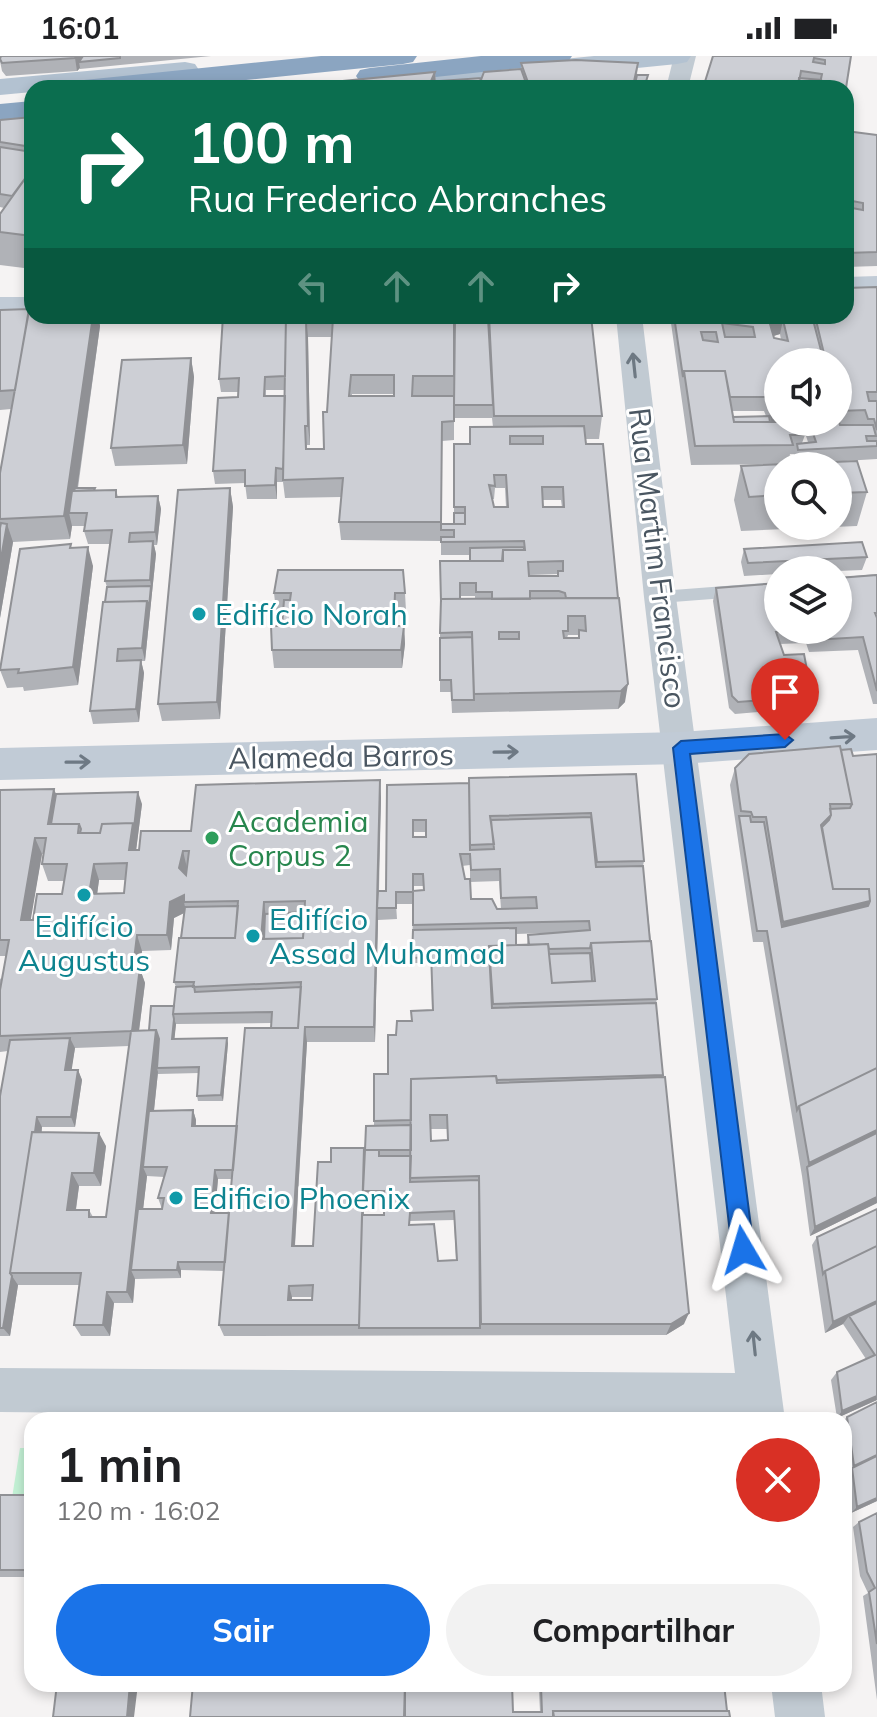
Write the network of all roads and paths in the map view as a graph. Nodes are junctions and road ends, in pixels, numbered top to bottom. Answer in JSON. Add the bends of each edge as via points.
{"nodes":[{"id":1,"x":343,"y":56,"type":"edge"},
{"id":2,"x":403,"y":56,"type":"edge"},
{"id":3,"x":558,"y":56,"type":"edge"},
{"id":4,"x":677,"y":56,"type":"edge"},
{"id":5,"x":685,"y":56,"type":"edge"},
{"id":6,"x":77,"y":80,"type":"edge"},
{"id":7,"x":164,"y":80,"type":"edge"},
{"id":8,"x":326,"y":80,"type":"edge"},
{"id":9,"x":434,"y":80,"type":"edge"},
{"id":10,"x":679,"y":80,"type":"edge"},
{"id":11,"x":24,"y":85,"type":"edge"},
{"id":12,"x":0,"y":87,"type":"edge"},
{"id":13,"x":24,"y":94,"type":"edge"},
{"id":14,"x":0,"y":96,"type":"edge"},
{"id":15,"x":24,"y":110,"type":"edge"},
{"id":16,"x":0,"y":112,"type":"edge"},
{"id":17,"x":24,"y":121,"type":"edge"},
{"id":18,"x":0,"y":123,"type":"edge"},
{"id":19,"x":877,"y":286,"type":"edge"},
{"id":20,"x":854,"y":287,"type":"edge"},
{"id":21,"x":0,"y":307,"type":"edge"},
{"id":22,"x":24,"y":307,"type":"edge"},
{"id":23,"x":630,"y":324,"type":"edge"},
{"id":24,"x":764,"y":589,"type":"edge"},
{"id":25,"x":660,"y":597,"type":"junction"},
{"id":26,"x":877,"y":734,"type":"edge"},
{"id":27,"x":681,"y":748,"type":"junction"},
{"id":28,"x":0,"y":764,"type":"edge"},
{"id":29,"x":0,"y":1390,"type":"edge"},
{"id":30,"x":762,"y":1407,"type":"edge"},
{"id":31,"x":797,"y":1692,"type":"edge"},
{"id":32,"x":800,"y":1717,"type":"edge"}],
"edges":[{"from":1,"to":6,"type":"main road"},
{"from":2,"to":7,"type":"highway"},
{"from":3,"to":8,"type":"highway"},
{"from":4,"to":9,"type":"main road"},
{"from":5,"to":10,"type":"street"},
{"from":11,"to":12,"type":"main road"},
{"from":13,"to":14,"type":"highway"},
{"from":15,"to":16,"type":"highway"},
{"from":17,"to":18,"type":"main road"},
{"from":19,"to":20,"type":"street"},
{"from":21,"to":22,"type":"street"},
{"from":25,"to":23,"type":"street","name":"Rua Martim Francisco","one_way":true},
{"from":24,"to":25,"type":"lane"},
{"from":25,"to":27,"type":"street","name":"Rua Martim Francisco"},
{"from":27,"to":26,"type":"street","name":"Alameda Barros","one_way":true},
{"from":28,"to":27,"type":"street","name":"Alameda Barros","one_way":true},
{"from":30,"to":27,"type":"street","name":"Rua Martim Francisco","one_way":true},
{"from":29,"to":30,"type":"street"},
{"from":31,"to":32,"type":"street"}]}
